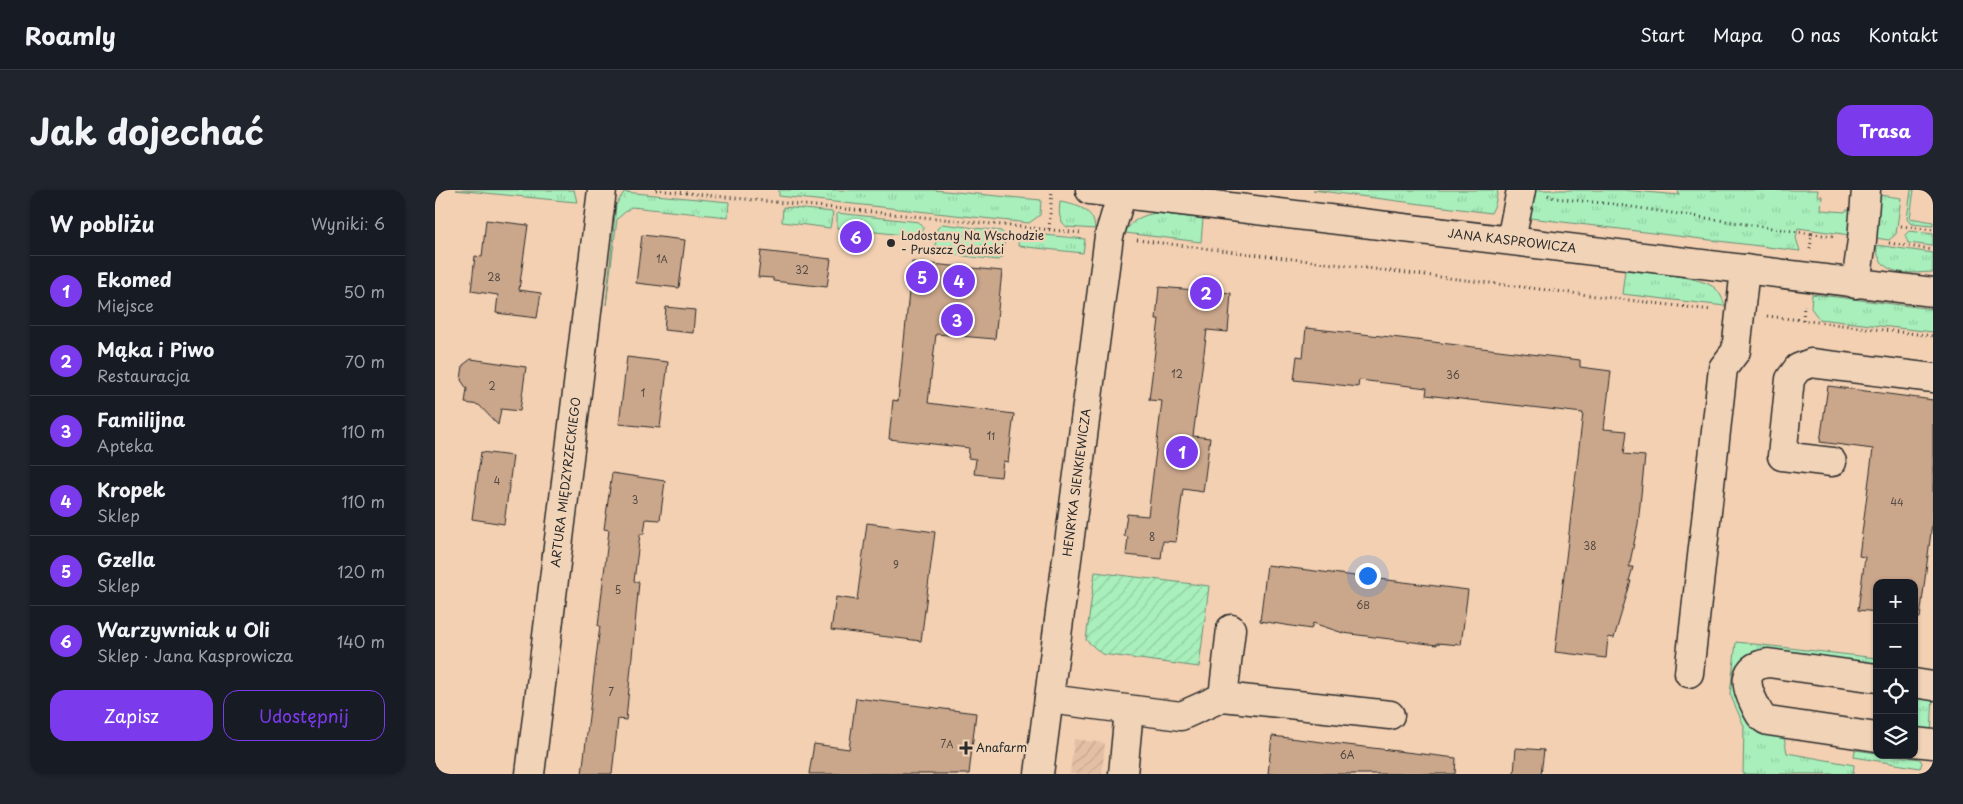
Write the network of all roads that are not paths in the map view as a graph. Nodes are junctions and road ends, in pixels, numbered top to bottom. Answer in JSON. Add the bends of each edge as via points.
{"nodes":[{"id":1,"x":602,"y":190,"type":"edge"},
{"id":2,"x":1090,"y":190,"type":"edge"},
{"id":3,"x":1866,"y":190,"type":"edge"},
{"id":4,"x":1123,"y":192,"type":"edge"},
{"id":5,"x":1533,"y":192,"type":"edge"},
{"id":6,"x":1511,"y":240,"type":"junction"},
{"id":7,"x":1745,"y":269,"type":"junction"},
{"id":8,"x":1856,"y":284,"type":"junction"},
{"id":9,"x":1933,"y":292,"type":"edge"},
{"id":10,"x":1933,"y":378,"type":"edge"},
{"id":11,"x":1832,"y":462,"type":"dead end"},
{"id":12,"x":1231,"y":629,"type":"dead end"},
{"id":13,"x":1689,"y":673,"type":"dead end"},
{"id":14,"x":1873,"y":677,"type":"edge"},
{"id":15,"x":1918,"y":684,"type":"edge"},
{"id":16,"x":1933,"y":686,"type":"edge"},
{"id":17,"x":1223,"y":697,"type":"junction"},
{"id":18,"x":1049,"y":699,"type":"junction"},
{"id":19,"x":1129,"y":710,"type":"junction"},
{"id":20,"x":1390,"y":715,"type":"dead end"},
{"id":21,"x":1873,"y":736,"type":"edge"},
{"id":22,"x":1918,"y":742,"type":"edge"},
{"id":23,"x":1933,"y":744,"type":"edge"},
{"id":24,"x":530,"y":774,"type":"edge"},
{"id":25,"x":1039,"y":774,"type":"edge"},
{"id":26,"x":1123,"y":774,"type":"edge"}],
"edges":[{"from":1,"to":24,"type":"street","name":"ARTURA MIĘDZYRZECKIEGO"},
{"from":2,"to":4,"type":"street","name":"JANA KASPROWICZA"},
{"from":3,"to":8,"type":"street"},
{"from":4,"to":6,"type":"street","name":"JANA KASPROWICZA"},
{"from":4,"to":18,"type":"street","name":"HENRYKA SIENKIEWICZA","via":[[1109,236]]},
{"from":5,"to":6,"type":"street"},
{"from":6,"to":7,"type":"street","name":"JANA KASPROWICZA"},
{"from":7,"to":8,"type":"street","name":"JANA KASPROWICZA"},
{"from":7,"to":13,"type":"street","via":[[1736,351],[1723,368]]},
{"from":8,"to":9,"type":"street","name":"JANA KASPROWICZA"},
{"from":10,"to":11,"type":"street","via":[[1811,363],[1798,368],[1790,379],[1781,456]]},
{"from":12,"to":17,"type":"street"},
{"from":14,"to":21,"type":"street","via":[[1768,663],[1760,664],[1751,671],[1747,683],[1761,717],[1768,721]]},
{"from":15,"to":16,"type":"street"},
{"from":17,"to":19,"type":"street","via":[[1181,716]]},
{"from":17,"to":20,"type":"street"},
{"from":18,"to":19,"type":"street"},
{"from":18,"to":25,"type":"street","name":"HENRYKA SIENKIEWICZA"},
{"from":19,"to":26,"type":"street"},
{"from":22,"to":23,"type":"street"}]}
